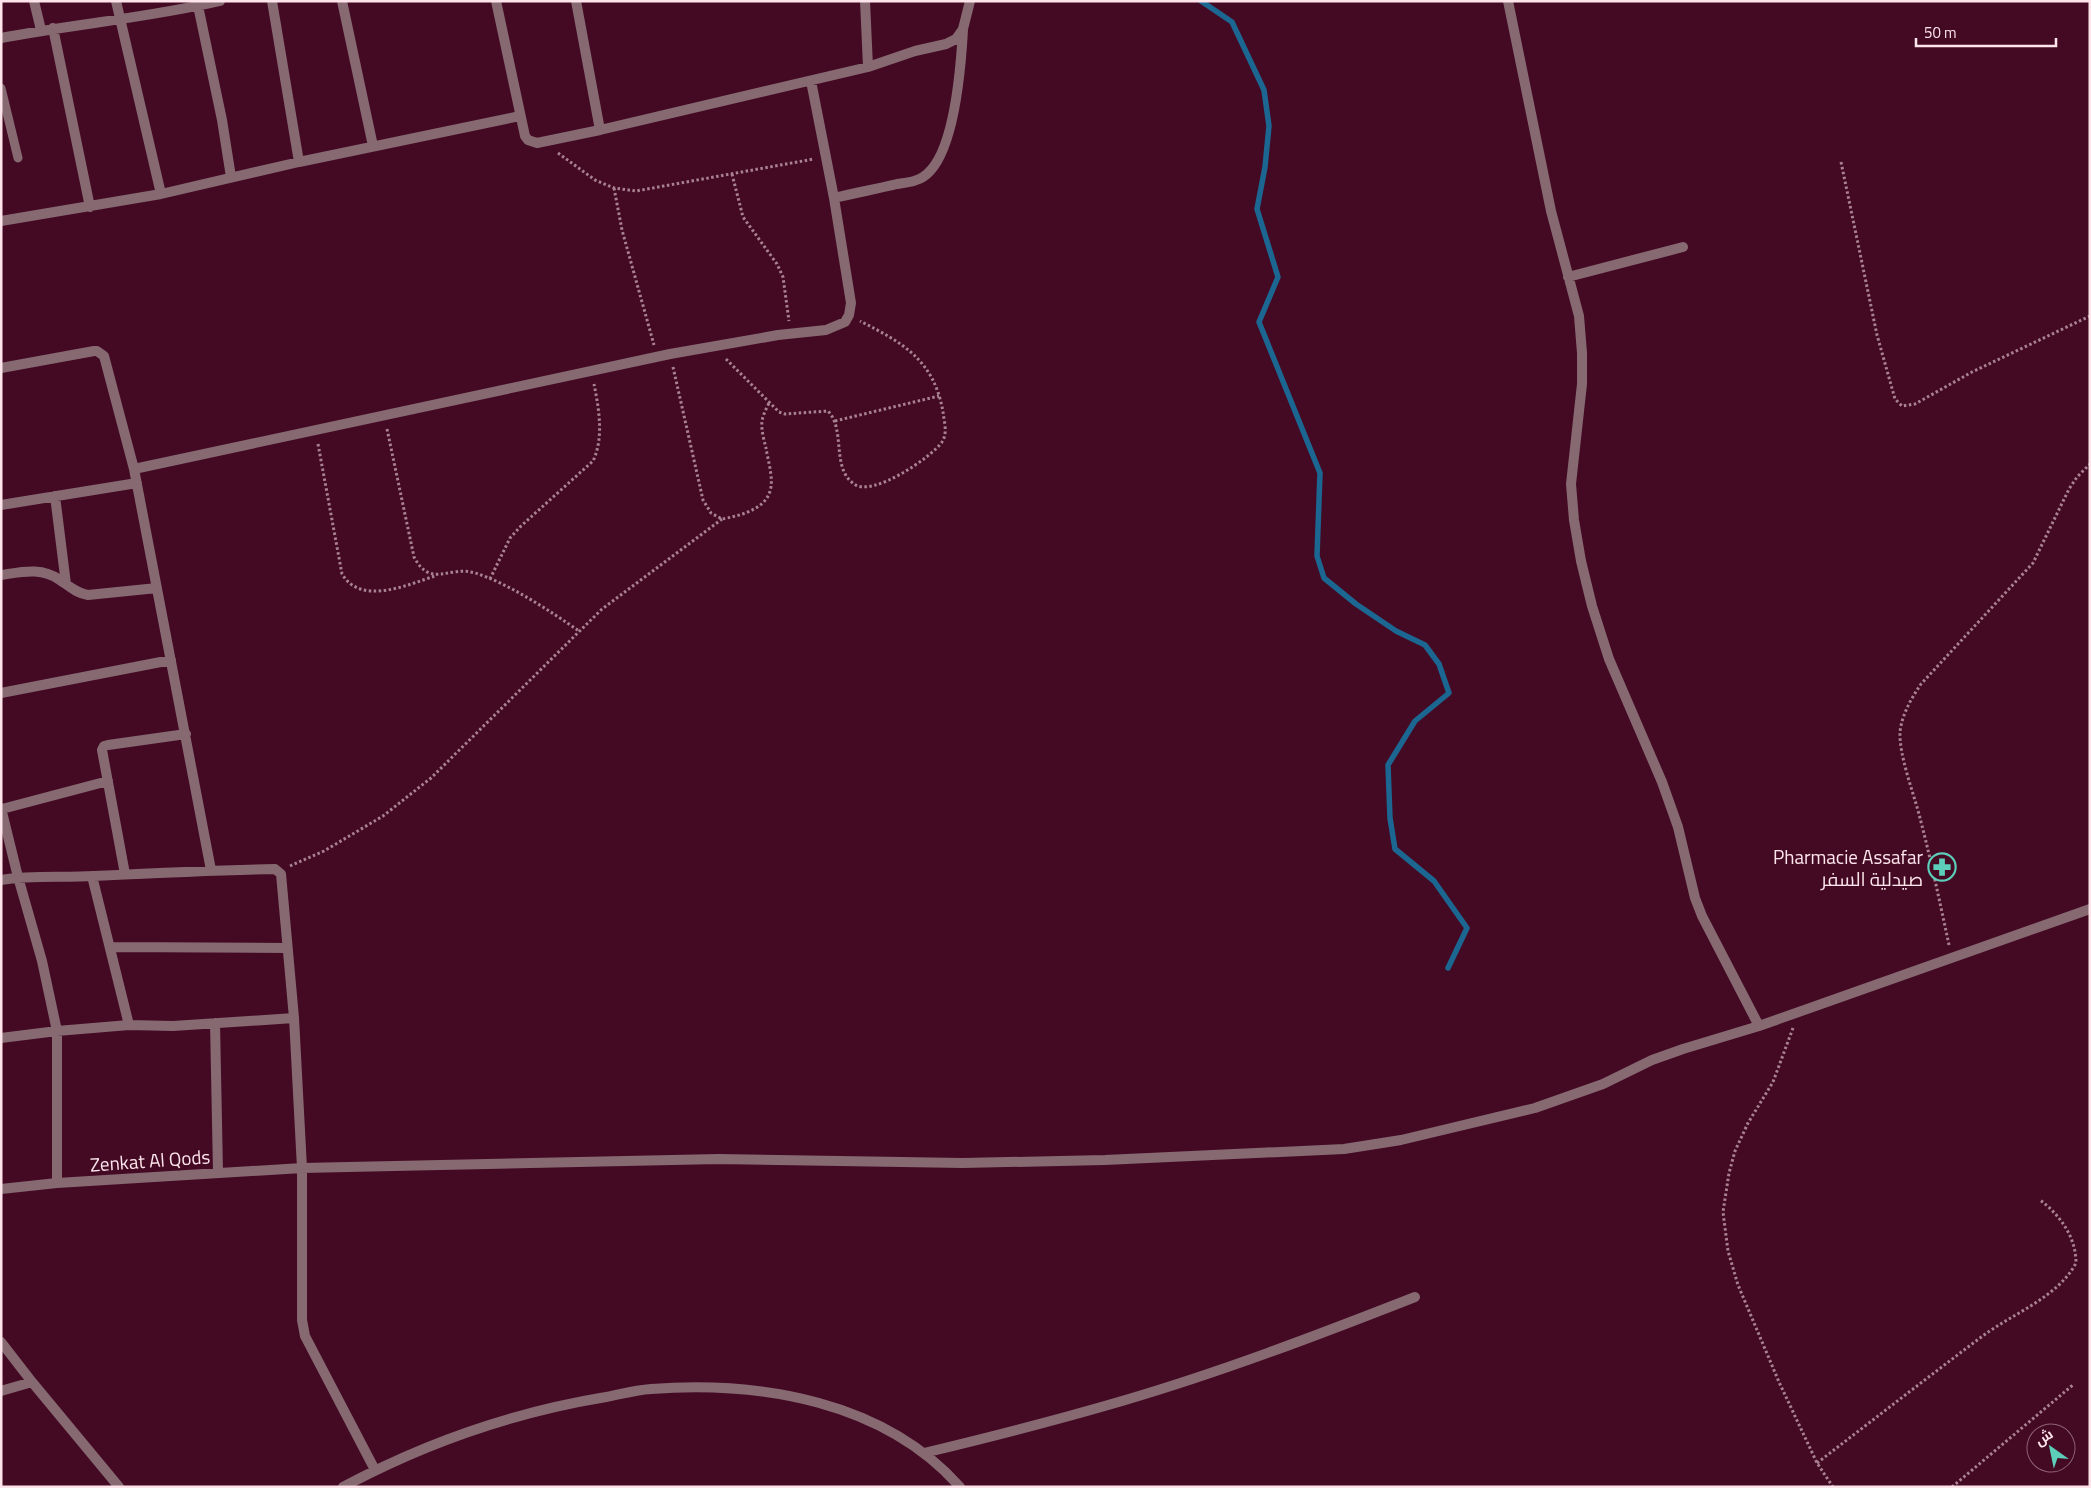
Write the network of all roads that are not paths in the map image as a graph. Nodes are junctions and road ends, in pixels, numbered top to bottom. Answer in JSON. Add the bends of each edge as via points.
{"nodes":[{"id":1,"x":34,"y":1,"type":"edge"},
{"id":2,"x":116,"y":1,"type":"edge"},
{"id":3,"x":220,"y":1,"type":"edge"},
{"id":4,"x":272,"y":1,"type":"edge"},
{"id":5,"x":342,"y":1,"type":"edge"},
{"id":6,"x":496,"y":1,"type":"edge"},
{"id":7,"x":576,"y":1,"type":"edge"},
{"id":8,"x":865,"y":1,"type":"edge"},
{"id":9,"x":970,"y":1,"type":"edge"},
{"id":10,"x":1508,"y":1,"type":"edge"},
{"id":11,"x":197,"y":4,"type":"edge"},
{"id":12,"x":120,"y":19,"type":"junction"},
{"id":13,"x":53,"y":28,"type":"junction"},
{"id":14,"x":963,"y":29,"type":"junction"},
{"id":15,"x":40,"y":30,"type":"junction"},
{"id":16,"x":1,"y":38,"type":"edge"},
{"id":17,"x":868,"y":67,"type":"junction"},
{"id":18,"x":811,"y":81,"type":"junction"},
{"id":19,"x":1,"y":88,"type":"edge"},
{"id":20,"x":520,"y":116,"type":"junction"},
{"id":21,"x":600,"y":130,"type":"junction"},
{"id":22,"x":373,"y":146,"type":"junction"},
{"id":23,"x":18,"y":158,"type":"dead end"},
{"id":24,"x":299,"y":162,"type":"junction"},
{"id":25,"x":231,"y":177,"type":"junction"},
{"id":26,"x":161,"y":194,"type":"junction"},
{"id":27,"x":834,"y":198,"type":"junction"},
{"id":28,"x":90,"y":207,"type":"junction"},
{"id":29,"x":1,"y":221,"type":"edge"},
{"id":30,"x":1683,"y":247,"type":"dead end"},
{"id":31,"x":1568,"y":277,"type":"junction"},
{"id":32,"x":1,"y":368,"type":"edge"},
{"id":33,"x":134,"y":469,"type":"junction"},
{"id":34,"x":137,"y":484,"type":"junction"},
{"id":35,"x":55,"y":496,"type":"junction"},
{"id":36,"x":1,"y":505,"type":"edge"},
{"id":37,"x":1,"y":575,"type":"edge"},
{"id":38,"x":66,"y":584,"type":"junction"},
{"id":39,"x":157,"y":588,"type":"junction"},
{"id":40,"x":172,"y":660,"type":"junction"},
{"id":41,"x":1,"y":693,"type":"edge"},
{"id":42,"x":186,"y":734,"type":"junction"},
{"id":43,"x":108,"y":781,"type":"junction"},
{"id":44,"x":1,"y":808,"type":"edge"},
{"id":45,"x":211,"y":870,"type":"junction"},
{"id":46,"x":125,"y":874,"type":"junction"},
{"id":47,"x":92,"y":876,"type":"junction"},
{"id":48,"x":18,"y":877,"type":"junction"},
{"id":49,"x":1,"y":880,"type":"edge"},
{"id":50,"x":2090,"y":909,"type":"edge"},
{"id":51,"x":111,"y":947,"type":"junction"},
{"id":52,"x":287,"y":948,"type":"junction"},
{"id":53,"x":294,"y":1018,"type":"junction"},
{"id":54,"x":215,"y":1023,"type":"junction"},
{"id":55,"x":129,"y":1025,"type":"junction"},
{"id":56,"x":1760,"y":1026,"type":"junction"},
{"id":57,"x":56,"y":1031,"type":"junction"},
{"id":58,"x":1,"y":1038,"type":"edge"},
{"id":59,"x":302,"y":1168,"type":"junction"},
{"id":60,"x":218,"y":1172,"type":"junction"},
{"id":61,"x":57,"y":1183,"type":"junction"},
{"id":62,"x":1,"y":1189,"type":"edge"},
{"id":63,"x":1415,"y":1297,"type":"dead end"},
{"id":64,"x":1,"y":1342,"type":"edge"},
{"id":65,"x":32,"y":1382,"type":"junction"},
{"id":66,"x":1,"y":1391,"type":"edge"},
{"id":67,"x":924,"y":1453,"type":"junction"},
{"id":68,"x":376,"y":1470,"type":"junction"},
{"id":69,"x":119,"y":1487,"type":"edge"},
{"id":70,"x":343,"y":1487,"type":"edge"},
{"id":71,"x":960,"y":1487,"type":"edge"}],
"edges":[{"from":1,"to":15,"type":"street"},
{"from":2,"to":12,"type":"street"},
{"from":3,"to":11,"type":"street"},
{"from":4,"to":24,"type":"street"},
{"from":5,"to":22,"type":"street"},
{"from":6,"to":20,"type":"street"},
{"from":7,"to":21,"type":"street"},
{"from":8,"to":17,"type":"street"},
{"from":9,"to":14,"type":"street"},
{"from":10,"to":31,"type":"street","via":[[1539,158]]},
{"from":11,"to":12,"type":"street"},
{"from":11,"to":25,"type":"street"},
{"from":12,"to":13,"type":"street"},
{"from":12,"to":26,"type":"street"},
{"from":13,"to":15,"type":"street"},
{"from":13,"to":28,"type":"street"},
{"from":14,"to":17,"type":"street","via":[[956,39],[946,44]]},
{"from":14,"to":27,"type":"street","via":[[949,133],[941,155],[930,171],[918,180]]},
{"from":15,"to":16,"type":"street"},
{"from":17,"to":18,"type":"street"},
{"from":18,"to":21,"type":"street"},
{"from":18,"to":27,"type":"street"},
{"from":19,"to":23,"type":"lane"},
{"from":20,"to":21,"type":"street","via":[[525,136],[538,143]]},
{"from":20,"to":22,"type":"street"},
{"from":22,"to":24,"type":"street"},
{"from":24,"to":25,"type":"street"},
{"from":25,"to":26,"type":"street"},
{"from":26,"to":28,"type":"street"},
{"from":27,"to":33,"type":"street","via":[[851,303],[845,322],[826,330],[670,354]]},
{"from":28,"to":29,"type":"street"},
{"from":30,"to":31,"type":"street"},
{"from":31,"to":56,"type":"street","via":[[1579,316],[1582,353],[1572,493],[1580,553],[1592,606],[1609,659],[1675,818],[1702,916]]},
{"from":32,"to":33,"type":"street","via":[[94,351],[101,353]]},
{"from":33,"to":34,"type":"street"},
{"from":34,"to":35,"type":"street"},
{"from":34,"to":39,"type":"street"},
{"from":35,"to":36,"type":"street"},
{"from":35,"to":38,"type":"street"},
{"from":37,"to":38,"type":"street","via":[[40,571]]},
{"from":38,"to":39,"type":"street","via":[[88,595]]},
{"from":39,"to":40,"type":"street"},
{"from":40,"to":41,"type":"street"},
{"from":40,"to":42,"type":"street"},
{"from":42,"to":43,"type":"street","via":[[104,746]]},
{"from":42,"to":45,"type":"street"},
{"from":43,"to":44,"type":"street"},
{"from":43,"to":46,"type":"street"},
{"from":44,"to":48,"type":"street"},
{"from":45,"to":46,"type":"street"},
{"from":45,"to":52,"type":"street","via":[[278,871],[282,878]]},
{"from":46,"to":47,"type":"street"},
{"from":47,"to":48,"type":"street"},
{"from":47,"to":51,"type":"street"},
{"from":48,"to":49,"type":"street"},
{"from":48,"to":57,"type":"street","via":[[42,961]]},
{"from":50,"to":56,"type":"street","name":"Zenkat Al Qods"},
{"from":51,"to":52,"type":"street"},
{"from":51,"to":55,"type":"street"},
{"from":52,"to":53,"type":"street"},
{"from":53,"to":54,"type":"street"},
{"from":53,"to":59,"type":"street"},
{"from":54,"to":55,"type":"street"},
{"from":54,"to":60,"type":"street"},
{"from":55,"to":57,"type":"street"},
{"from":56,"to":59,"type":"street","name":"Zenkat Al Qods","via":[[1652,1060],[1603,1084],[1535,1108],[1401,1140],[1344,1149],[963,1163],[719,1159]]},
{"from":57,"to":58,"type":"street"},
{"from":57,"to":61,"type":"street"},
{"from":59,"to":60,"type":"street","name":"Zenkat Al Qods"},
{"from":59,"to":68,"type":"street","via":[[302,1320],[305,1336]]},
{"from":60,"to":61,"type":"street","name":"Zenkat Al Qods"},
{"from":61,"to":62,"type":"street","name":"Zenkat Al Qods"},
{"from":63,"to":67,"type":"street","via":[[1319,1335],[1141,1395]]},
{"from":64,"to":65,"type":"street"},
{"from":65,"to":66,"type":"street"},
{"from":65,"to":69,"type":"street"},
{"from":67,"to":68,"type":"street","via":[[897,1434],[835,1407],[790,1396],[696,1388],[641,1391],[579,1401],[518,1416],[442,1441]]},
{"from":67,"to":71,"type":"street"},
{"from":68,"to":70,"type":"street"}]}
